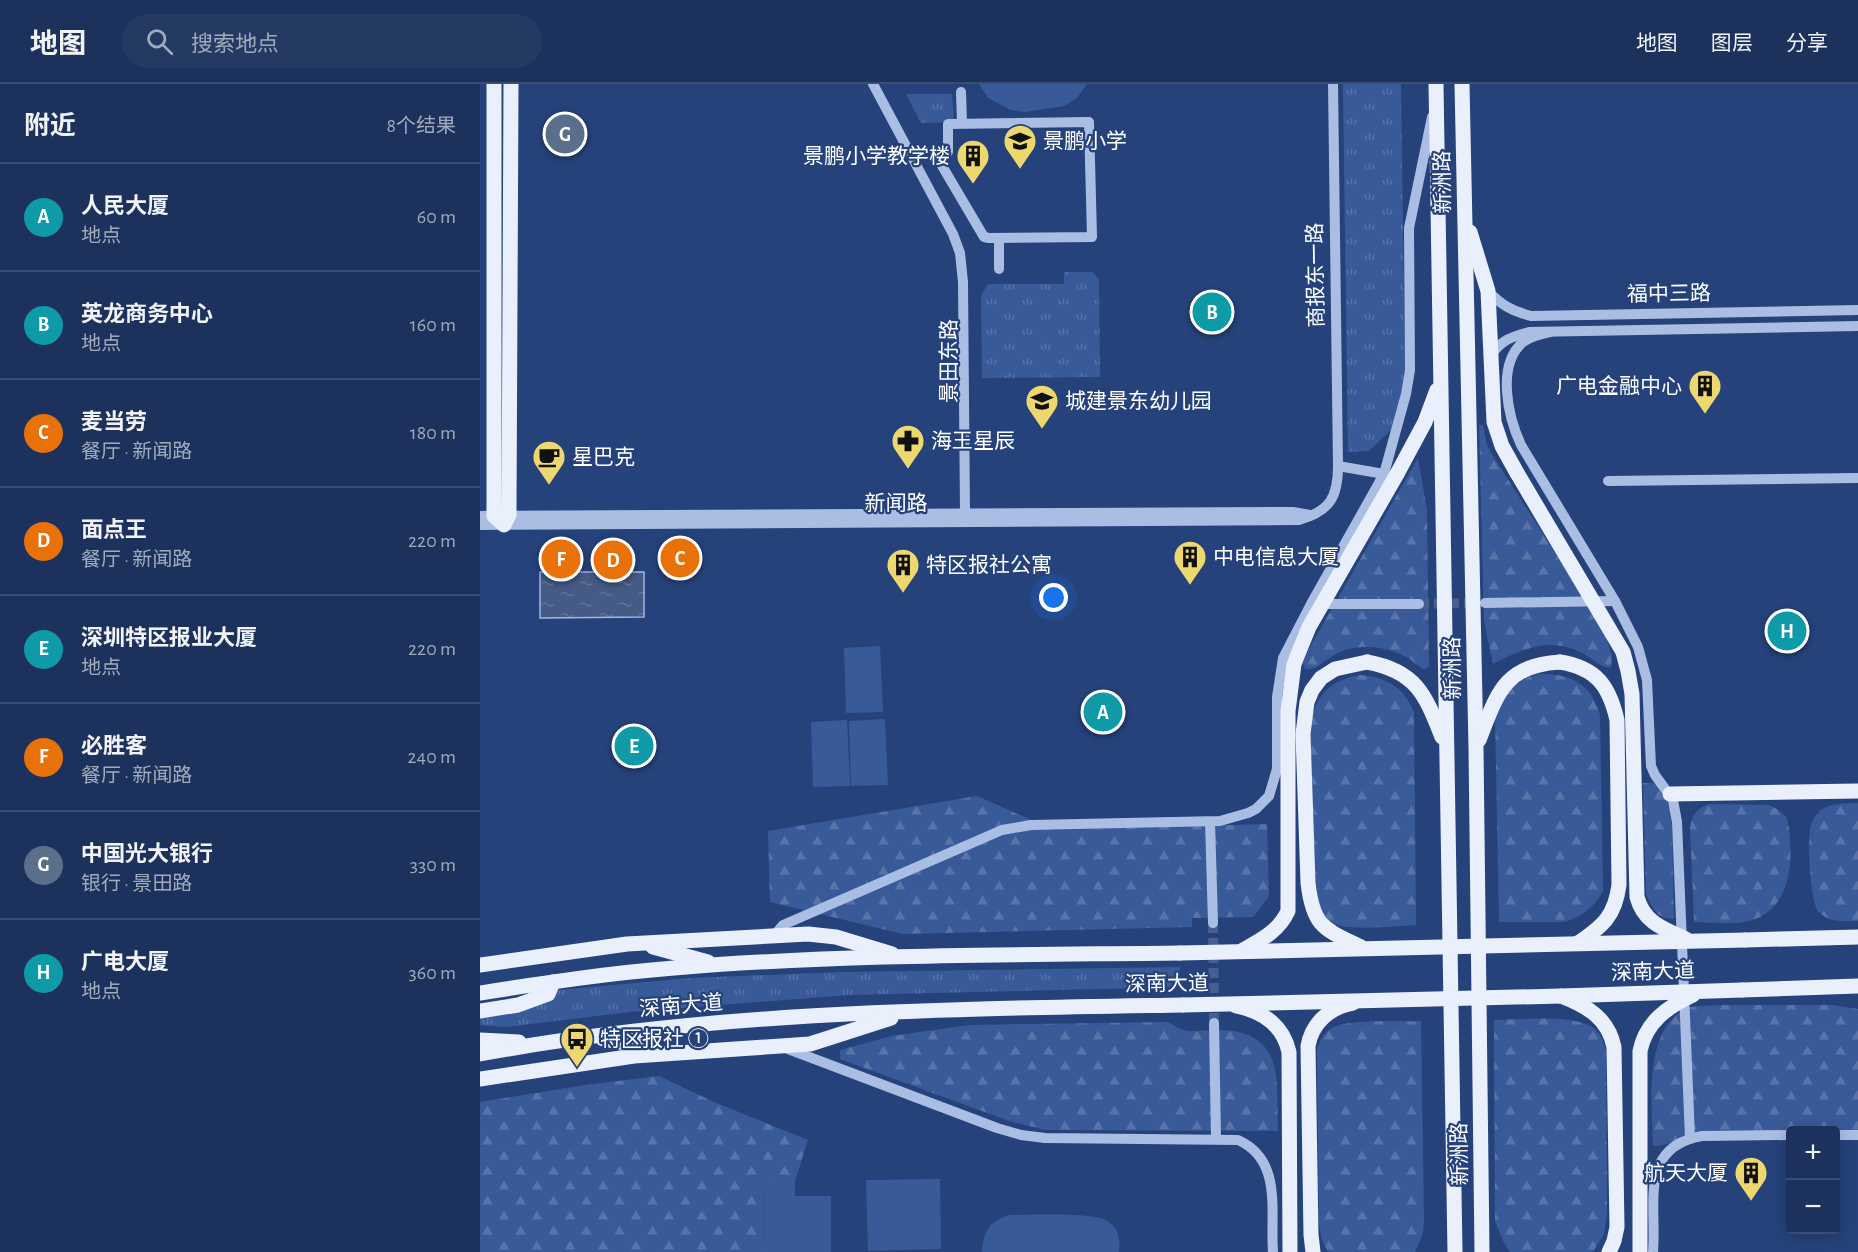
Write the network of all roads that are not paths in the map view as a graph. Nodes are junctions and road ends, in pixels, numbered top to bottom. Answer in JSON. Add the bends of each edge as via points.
{"nodes":[{"id":1,"x":494,"y":84,"type":"edge"},
{"id":2,"x":511,"y":84,"type":"edge"},
{"id":3,"x":873,"y":84,"type":"edge"},
{"id":4,"x":881,"y":84,"type":"edge"},
{"id":5,"x":1334,"y":84,"type":"edge"},
{"id":6,"x":1462,"y":84,"type":"edge"},
{"id":7,"x":1436,"y":91,"type":"edge"},
{"id":8,"x":961,"y":92,"type":"dead end"},
{"id":9,"x":962,"y":123,"type":"junction"},
{"id":10,"x":1465,"y":215,"type":"junction"},
{"id":11,"x":999,"y":238,"type":"junction"},
{"id":12,"x":999,"y":269,"type":"dead end"},
{"id":13,"x":1488,"y":291,"type":"junction"},
{"id":14,"x":1858,"y":310,"type":"edge"},
{"id":15,"x":1858,"y":326,"type":"edge"},
{"id":16,"x":1550,"y":332,"type":"junction"},
{"id":17,"x":1490,"y":356,"type":"junction"},
{"id":18,"x":1440,"y":379,"type":"junction"},
{"id":19,"x":1338,"y":466,"type":"junction"},
{"id":20,"x":1390,"y":474,"type":"junction"},
{"id":21,"x":1858,"y":478,"type":"edge"},
{"id":22,"x":1608,"y":481,"type":"dead end"},
{"id":23,"x":968,"y":516,"type":"junction"},
{"id":24,"x":497,"y":518,"type":"edge"},
{"id":25,"x":480,"y":525,"type":"edge"},
{"id":26,"x":1616,"y":601,"type":"junction"},
{"id":27,"x":1485,"y":603,"type":"tunnel mouth"},
{"id":28,"x":1311,"y":604,"type":"junction"},
{"id":29,"x":1419,"y":604,"type":"tunnel mouth"},
{"id":30,"x":1476,"y":748,"type":"junction"},
{"id":31,"x":1446,"y":749,"type":"junction"},
{"id":32,"x":1858,"y":791,"type":"edge"},
{"id":33,"x":1670,"y":794,"type":"junction"},
{"id":34,"x":1210,"y":822,"type":"junction"},
{"id":35,"x":1213,"y":923,"type":"tunnel mouth"},
{"id":36,"x":1858,"y":930,"type":"edge"},
{"id":37,"x":774,"y":936,"type":"junction"},
{"id":38,"x":1858,"y":937,"type":"edge"},
{"id":39,"x":1840,"y":938,"type":"junction"},
{"id":40,"x":1689,"y":940,"type":"junction"},
{"id":41,"x":1578,"y":943,"type":"junction"},
{"id":42,"x":640,"y":944,"type":"junction"},
{"id":43,"x":1364,"y":949,"type":"junction"},
{"id":44,"x":1241,"y":951,"type":"junction"},
{"id":45,"x":903,"y":957,"type":"junction"},
{"id":46,"x":480,"y":965,"type":"edge"},
{"id":47,"x":720,"y":965,"type":"junction"},
{"id":48,"x":553,"y":982,"type":"junction"},
{"id":49,"x":1858,"y":986,"type":"edge"},
{"id":50,"x":1836,"y":987,"type":"junction"},
{"id":51,"x":1699,"y":992,"type":"junction"},
{"id":52,"x":480,"y":993,"type":"edge"},
{"id":53,"x":1858,"y":995,"type":"edge"},
{"id":54,"x":1561,"y":996,"type":"junction"},
{"id":55,"x":1363,"y":1001,"type":"junction"},
{"id":56,"x":1224,"y":1004,"type":"junction"},
{"id":57,"x":920,"y":1010,"type":"junction"},
{"id":58,"x":480,"y":1011,"type":"edge"},
{"id":59,"x":1214,"y":1023,"type":"tunnel mouth"},
{"id":60,"x":588,"y":1036,"type":"junction"},
{"id":61,"x":480,"y":1040,"type":"edge"},
{"id":62,"x":534,"y":1043,"type":"junction"},
{"id":63,"x":782,"y":1047,"type":"junction"},
{"id":64,"x":676,"y":1052,"type":"junction"},
{"id":65,"x":480,"y":1054,"type":"edge"},
{"id":66,"x":480,"y":1079,"type":"edge"},
{"id":67,"x":1786,"y":1135,"type":"edge"},
{"id":68,"x":1840,"y":1135,"type":"edge"},
{"id":69,"x":1858,"y":1135,"type":"edge"},
{"id":70,"x":1216,"y":1138,"type":"junction"},
{"id":71,"x":1690,"y":1138,"type":"junction"},
{"id":72,"x":1482,"y":1233,"type":"junction"},
{"id":73,"x":1274,"y":1252,"type":"edge"},
{"id":74,"x":1290,"y":1252,"type":"edge"},
{"id":75,"x":1313,"y":1252,"type":"edge"},
{"id":76,"x":1452,"y":1252,"type":"edge"},
{"id":77,"x":1482,"y":1252,"type":"edge"},
{"id":78,"x":1492,"y":1252,"type":"edge"},
{"id":79,"x":1609,"y":1252,"type":"edge"},
{"id":80,"x":1640,"y":1252,"type":"edge"},
{"id":81,"x":1653,"y":1252,"type":"edge"}],
"edges":[{"from":1,"to":24,"type":"main road"},
{"from":2,"to":24,"type":"main road"},
{"from":3,"to":23,"type":"street","name":"景田东路","via":[[960,253]]},
{"from":4,"to":23,"type":"street","name":"景田东路","via":[[965,249]]},
{"from":5,"to":19,"type":"street","name":"商报东一路"},
{"from":6,"to":10,"type":"main road","name":"新洲路"},
{"from":7,"to":18,"type":"main road","name":"新洲路"},
{"from":7,"to":20,"type":"street","via":[[1409,228],[1410,370]]},
{"from":8,"to":9,"type":"street"},
{"from":9,"to":11,"type":"street","via":[[948,124],[948,152],[938,159],[984,237]]},
{"from":9,"to":11,"type":"street","via":[[1089,122],[1092,237]]},
{"from":10,"to":13,"type":"main road"},
{"from":10,"to":30,"type":"main road","name":"新洲路"},
{"from":11,"to":12,"type":"street"},
{"from":13,"to":14,"type":"street","name":"福中三路","via":[[1500,304],[1531,316]]},
{"from":13,"to":17,"type":"main road"},
{"from":15,"to":16,"type":"street","name":"福中三路"},
{"from":16,"to":17,"type":"street","name":"福中三路","via":[[1514,336]]},
{"from":16,"to":26,"type":"street","via":[[1524,342],[1512,358],[1508,385],[1511,420],[1521,445]]},
{"from":17,"to":40,"type":"main road","bridge":true,"via":[[1494,422],[1502,446],[1623,652],[1632,694],[1639,905],[1649,921]]},
{"from":18,"to":20,"type":"main road","via":[[1425,422]]},
{"from":18,"to":31,"type":"main road","name":"新洲路"},
{"from":19,"to":20,"type":"street"},
{"from":19,"to":23,"type":"street","name":"新闻路","via":[[1334,497],[1327,507],[1299,520]]},
{"from":20,"to":28,"type":"street"},
{"from":20,"to":44,"type":"main road","bridge":true,"via":[[1297,656],[1288,711],[1288,911],[1272,932]]},
{"from":21,"to":22,"type":"street"},
{"from":23,"to":24,"type":"street","name":"新闻路"},
{"from":24,"to":25,"type":"street","name":"新闻路"},
{"from":26,"to":27,"type":"street"},
{"from":26,"to":33,"type":"street","via":[[1642,657],[1647,680],[1651,766]]},
{"from":28,"to":29,"type":"street"},
{"from":28,"to":34,"type":"street","via":[[1280,668],[1273,788],[1263,803],[1248,813]]},
{"from":30,"to":41,"type":"main road","bridge":true,"via":[[1494,700],[1505,684],[1541,663],[1576,665],[1603,684],[1612,700],[1617,720],[1617,901],[1611,915]]},
{"from":30,"to":72,"type":"main road","name":"新洲路"},
{"from":31,"to":43,"type":"main road","bridge":true,"via":[[1431,710],[1414,684],[1400,671],[1384,665],[1367,662],[1335,669],[1321,678],[1307,702],[1303,734],[1312,909],[1324,928]]},
{"from":31,"to":76,"type":"main road","name":"新洲路"},
{"from":32,"to":33,"type":"main road"},
{"from":33,"to":71,"type":"street","via":[[1677,822]]},
{"from":34,"to":35,"type":"street"},
{"from":34,"to":37,"type":"street","via":[[1009,828],[783,925]]},
{"from":36,"to":39,"type":"main road"},
{"from":37,"to":42,"type":"main road"},
{"from":37,"to":45,"type":"main road","via":[[829,936]]},
{"from":38,"to":39,"type":"main road","name":"深南大道"},
{"from":39,"to":40,"type":"main road","name":"深南大道","bridge":true},
{"from":40,"to":41,"type":"main road","name":"深南大道","bridge":true},
{"from":41,"to":43,"type":"main road","name":"深南大道","bridge":true},
{"from":42,"to":46,"type":"main road"},
{"from":42,"to":47,"type":"main road"},
{"from":43,"to":44,"type":"main road","name":"深南大道","bridge":true},
{"from":44,"to":45,"type":"main road","name":"深南大道","bridge":true},
{"from":45,"to":47,"type":"main road","name":"深南大道"},
{"from":47,"to":48,"type":"main road","name":"深南大道"},
{"from":48,"to":52,"type":"main road","name":"深南大道"},
{"from":48,"to":58,"type":"main road","via":[[548,994],[518,1005]]},
{"from":49,"to":50,"type":"main road","name":"深南大道"},
{"from":50,"to":51,"type":"main road","name":"深南大道","bridge":true},
{"from":50,"to":53,"type":"main road"},
{"from":51,"to":54,"type":"main road","name":"深南大道","bridge":true},
{"from":51,"to":80,"type":"main road","bridge":true,"via":[[1661,1014],[1642,1040]]},
{"from":54,"to":55,"type":"main road","name":"深南大道","bridge":true},
{"from":54,"to":79,"type":"main road","via":[[1601,1018],[1614,1047],[1617,1227]]},
{"from":55,"to":56,"type":"main road","name":"深南大道","bridge":true},
{"from":55,"to":75,"type":"main road","bridge":true,"via":[[1332,1010],[1309,1039]]},
{"from":56,"to":57,"type":"main road","name":"深南大道","bridge":true},
{"from":56,"to":74,"type":"main road","bridge":true,"via":[[1268,1018],[1287,1044]]},
{"from":57,"to":60,"type":"main road","name":"深南大道","via":[[711,1023]]},
{"from":57,"to":63,"type":"main road","via":[[826,1040]]},
{"from":59,"to":70,"type":"street"},
{"from":60,"to":62,"type":"main road","name":"深南大道"},
{"from":60,"to":64,"type":"main road"},
{"from":61,"to":62,"type":"main road"},
{"from":62,"to":65,"type":"main road","name":"深南大道"},
{"from":63,"to":64,"type":"main road"},
{"from":63,"to":70,"type":"street","via":[[1021,1135]]},
{"from":64,"to":66,"type":"main road"},
{"from":67,"to":71,"type":"street"},
{"from":68,"to":69,"type":"street"},
{"from":70,"to":73,"type":"street","via":[[1243,1142],[1265,1164],[1271,1184]]},
{"from":71,"to":81,"type":"street","via":[[1667,1151],[1658,1167]]},
{"from":72,"to":77,"type":"main road","name":"新洲路"},
{"from":72,"to":78,"type":"main road"}]}
